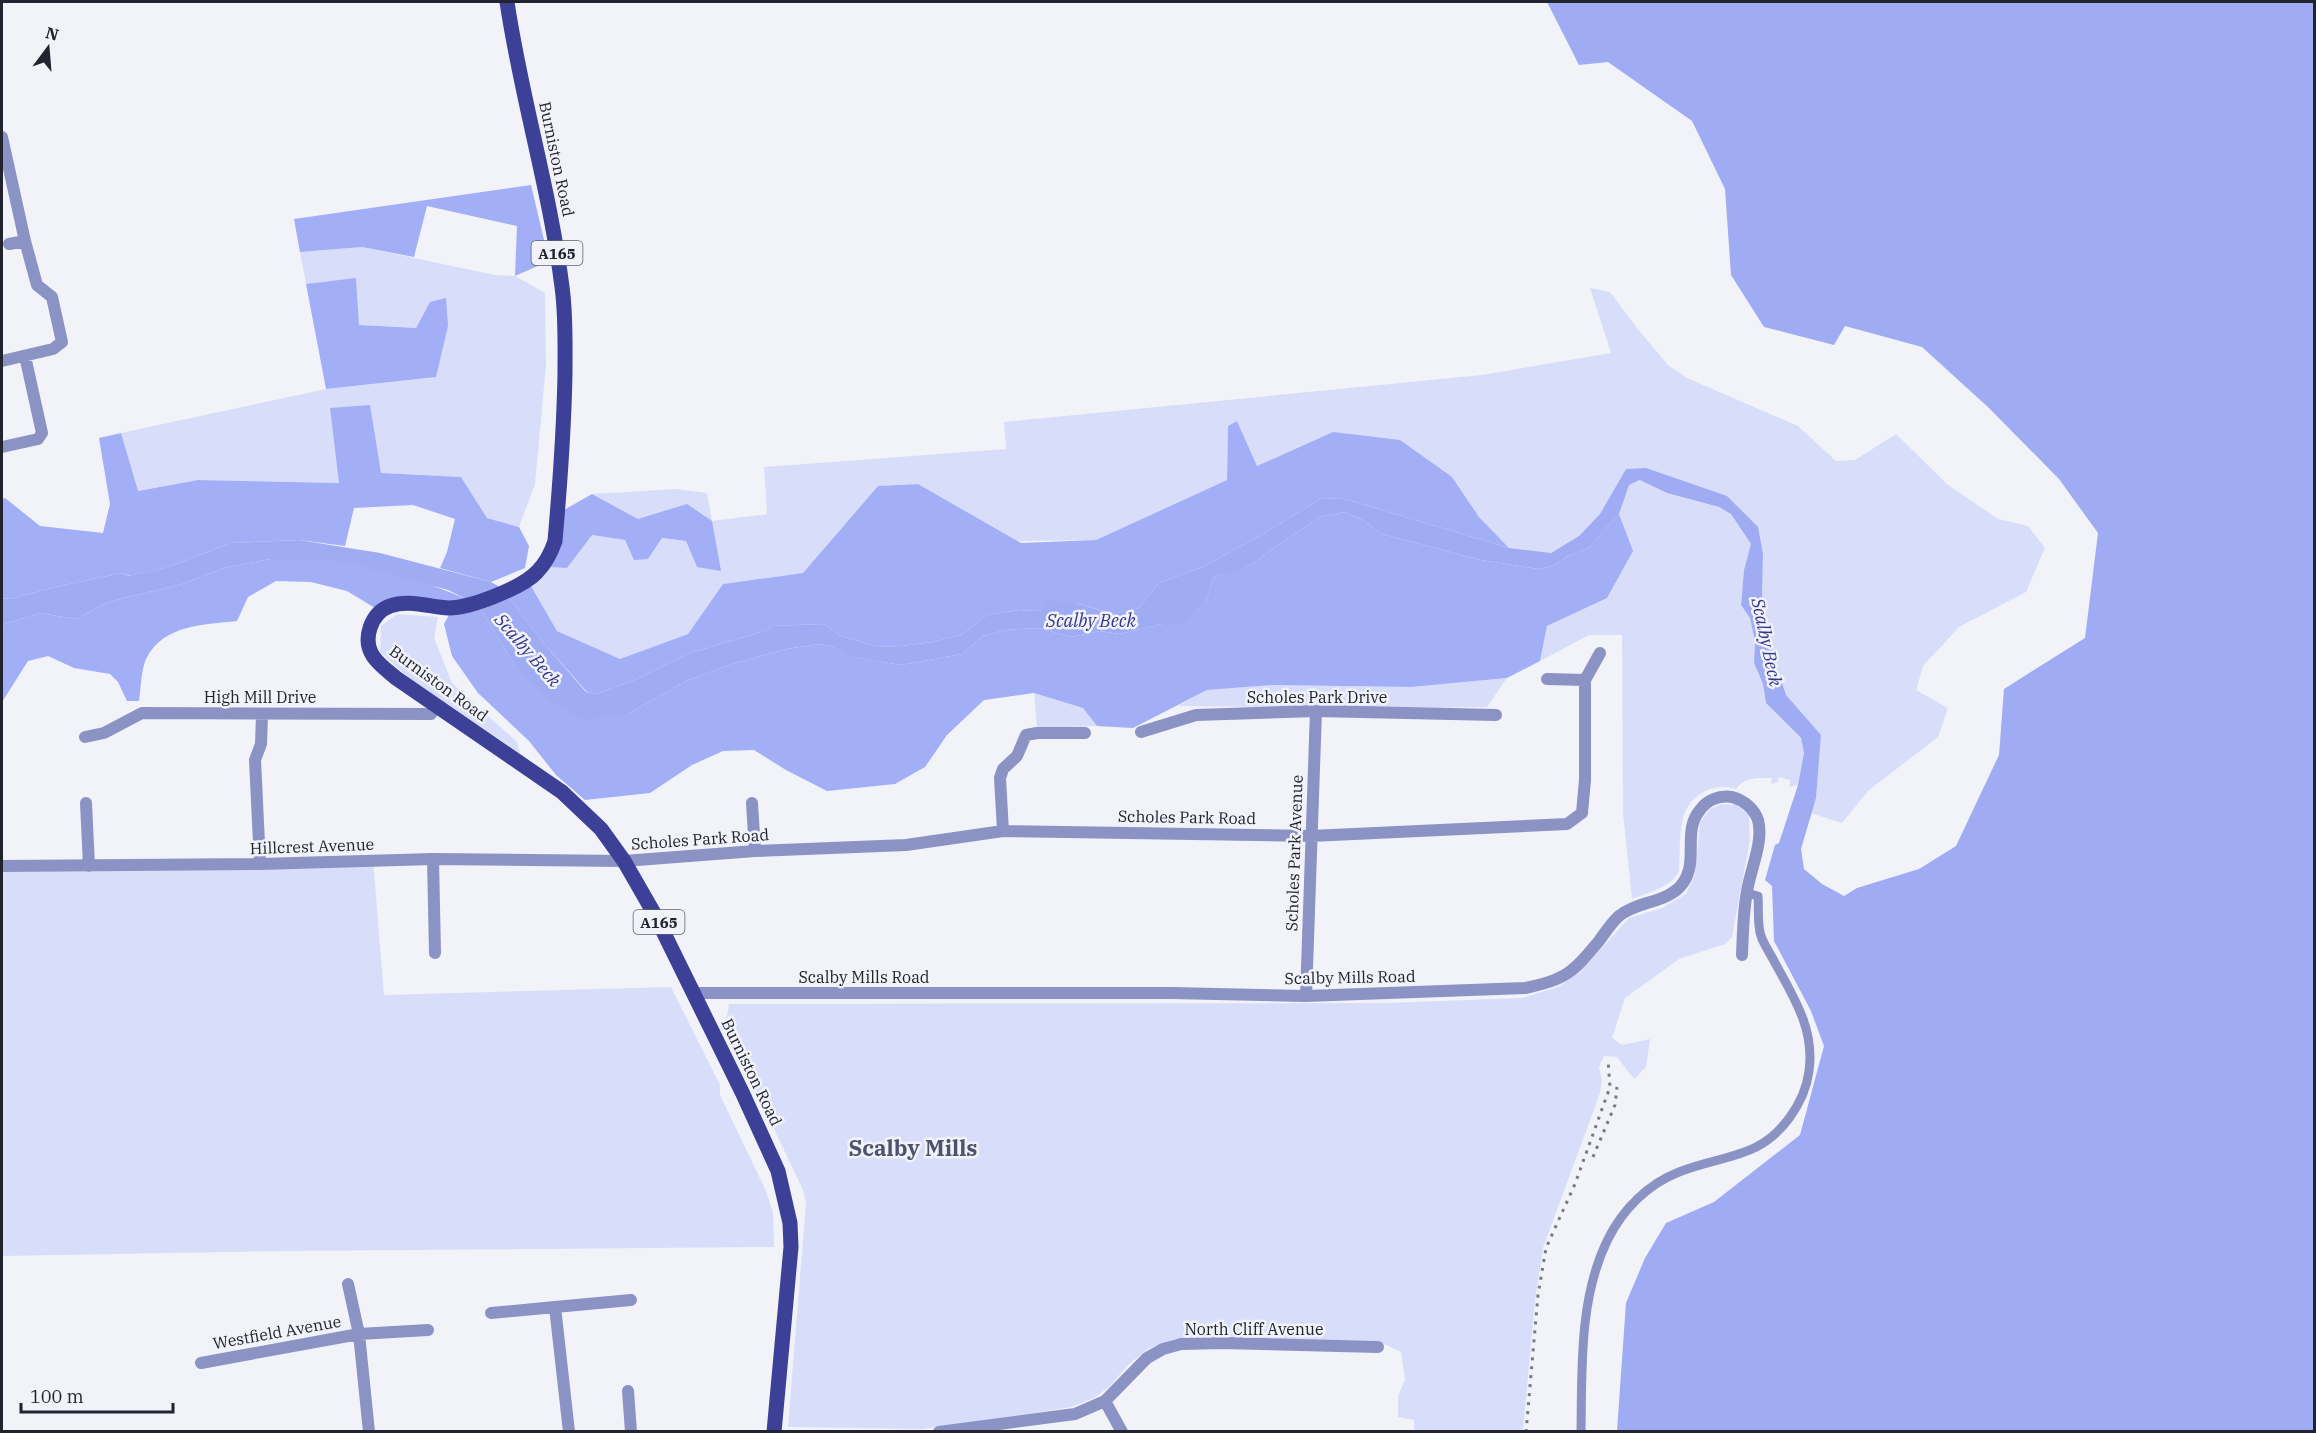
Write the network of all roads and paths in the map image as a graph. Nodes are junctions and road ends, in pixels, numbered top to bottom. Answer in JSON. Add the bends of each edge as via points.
{"nodes":[{"id":1,"x":507,"y":2,"type":"edge"},
{"id":2,"x":2,"y":137,"type":"edge"},
{"id":3,"x":25,"y":241,"type":"junction"},
{"id":4,"x":9,"y":244,"type":"dead end"},
{"id":5,"x":25,"y":357,"type":"junction"},
{"id":6,"x":2,"y":361,"type":"edge"},
{"id":7,"x":2,"y":447,"type":"edge"},
{"id":8,"x":1600,"y":653,"type":"dead end"},
{"id":9,"x":1547,"y":679,"type":"dead end"},
{"id":10,"x":1585,"y":680,"type":"junction"},
{"id":11,"x":436,"y":707,"type":"junction"},
{"id":12,"x":1316,"y":711,"type":"junction"},
{"id":13,"x":262,"y":715,"type":"junction"},
{"id":14,"x":1496,"y":715,"type":"dead end"},
{"id":15,"x":1141,"y":732,"type":"dead end"},
{"id":16,"x":1085,"y":733,"type":"dead end"},
{"id":17,"x":85,"y":737,"type":"dead end"},
{"id":18,"x":86,"y":803,"type":"dead end"},
{"id":19,"x":752,"y":803,"type":"dead end"},
{"id":20,"x":1003,"y":831,"type":"junction"},
{"id":21,"x":1311,"y":836,"type":"junction"},
{"id":22,"x":756,"y":851,"type":"junction"},
{"id":23,"x":433,"y":859,"type":"junction"},
{"id":24,"x":624,"y":861,"type":"junction"},
{"id":25,"x":260,"y":864,"type":"junction"},
{"id":26,"x":2,"y":866,"type":"edge"},
{"id":27,"x":89,"y":866,"type":"junction"},
{"id":28,"x":1746,"y":893,"type":"junction"},
{"id":29,"x":435,"y":953,"type":"dead end"},
{"id":30,"x":1742,"y":955,"type":"dead end"},
{"id":31,"x":693,"y":993,"type":"junction"},
{"id":32,"x":1306,"y":996,"type":"junction"},
{"id":33,"x":348,"y":1284,"type":"dead end"},
{"id":34,"x":631,"y":1300,"type":"dead end"},
{"id":35,"x":555,"y":1306,"type":"junction"},
{"id":36,"x":491,"y":1312,"type":"dead end"},
{"id":37,"x":428,"y":1330,"type":"dead end"},
{"id":38,"x":359,"y":1334,"type":"junction"},
{"id":39,"x":1377,"y":1347,"type":"dead end"},
{"id":40,"x":201,"y":1363,"type":"dead end"},
{"id":41,"x":628,"y":1390,"type":"dead end"},
{"id":42,"x":1105,"y":1401,"type":"junction"},
{"id":43,"x":369,"y":1431,"type":"edge"},
{"id":44,"x":569,"y":1431,"type":"edge"},
{"id":45,"x":632,"y":1431,"type":"edge"},
{"id":46,"x":774,"y":1431,"type":"edge"},
{"id":47,"x":939,"y":1431,"type":"edge"},
{"id":48,"x":1122,"y":1431,"type":"edge"},
{"id":49,"x":1581,"y":1431,"type":"edge"}],
"edges":[{"from":1,"to":11,"type":"main road","name":"Burniston Road","number":"A165","via":[[554,228],[562,289],[564,437],[555,540],[536,574],[516,586],[470,604],[447,608],[400,603],[381,611],[370,626],[368,645],[372,655],[382,667]]},
{"from":2,"to":3,"type":"street"},
{"from":3,"to":4,"type":"street"},
{"from":3,"to":5,"type":"street","via":[[37,285],[52,297],[62,342],[53,350]]},
{"from":5,"to":6,"type":"street"},
{"from":5,"to":7,"type":"street","via":[[42,434],[38,439]]},
{"from":8,"to":10,"type":"street","name":"Scholes Park Road"},
{"from":9,"to":10,"type":"street"},
{"from":10,"to":21,"type":"street","name":"Scholes Park Road","via":[[1582,813],[1568,824]]},
{"from":11,"to":13,"type":"street","name":"High Mill Drive","via":[[431,714]]},
{"from":11,"to":24,"type":"main road","name":"Burniston Road","number":"A165","via":[[562,792],[600,829]]},
{"from":12,"to":14,"type":"street","name":"Scholes Park Drive"},
{"from":12,"to":15,"type":"street","name":"Scholes Park Drive","via":[[1196,715]]},
{"from":12,"to":21,"type":"street","name":"Scholes Park Avenue"},
{"from":13,"to":17,"type":"street","name":"High Mill Drive","via":[[142,712],[104,733]]},
{"from":13,"to":25,"type":"street","via":[[261,744],[255,760]]},
{"from":16,"to":20,"type":"street","via":[[1026,735],[1017,756],[1003,769],[1000,778]]},
{"from":18,"to":27,"type":"street"},
{"from":19,"to":22,"type":"street"},
{"from":20,"to":21,"type":"street","name":"Scholes Park Road"},
{"from":20,"to":22,"type":"street","name":"Scholes Park Road","via":[[906,845]]},
{"from":21,"to":32,"type":"street","name":"Scholes Park Avenue"},
{"from":22,"to":24,"type":"street","name":"Scholes Park Road"},
{"from":23,"to":24,"type":"street","name":"Hillcrest Avenue"},
{"from":23,"to":25,"type":"street","name":"Hillcrest Avenue"},
{"from":23,"to":29,"type":"street"},
{"from":24,"to":31,"type":"main road","name":"Burniston Road","number":"A165"},
{"from":25,"to":27,"type":"street","name":"Hillcrest Avenue"},
{"from":26,"to":27,"type":"street","name":"Hillcrest Avenue"},
{"from":28,"to":30,"type":"street","name":"Scalby Mills Road"},
{"from":28,"to":32,"type":"street","name":"Scalby Mills Road","via":[[1758,821],[1746,803],[1724,796],[1704,805],[1693,820],[1691,860],[1677,891],[1619,916],[1575,968],[1553,982],[1525,988]]},
{"from":28,"to":49,"type":"street","via":[[1758,896],[1761,935],[1806,1022],[1810,1045],[1804,1092],[1781,1130],[1762,1145],[1680,1171],[1641,1194],[1620,1219],[1608,1239],[1590,1297]]},
{"from":31,"to":32,"type":"street","name":"Scalby Mills Road"},
{"from":31,"to":46,"type":"main road","name":"Burniston Road","number":"A165","via":[[778,1171],[790,1223]]},
{"from":33,"to":38,"type":"street","name":"Westfield Avenue"},
{"from":34,"to":35,"type":"street"},
{"from":35,"to":36,"type":"street"},
{"from":35,"to":44,"type":"street"},
{"from":37,"to":38,"type":"street","name":"Westfield Avenue"},
{"from":38,"to":40,"type":"street","name":"Westfield Avenue"},
{"from":38,"to":43,"type":"street","name":"Westfield Avenue"},
{"from":39,"to":42,"type":"street","name":"North Cliff Avenue","via":[[1181,1344],[1147,1358]]},
{"from":41,"to":45,"type":"street"},
{"from":42,"to":47,"type":"street","name":"North Cliff Avenue","via":[[1075,1414]]},
{"from":42,"to":48,"type":"street"}]}
